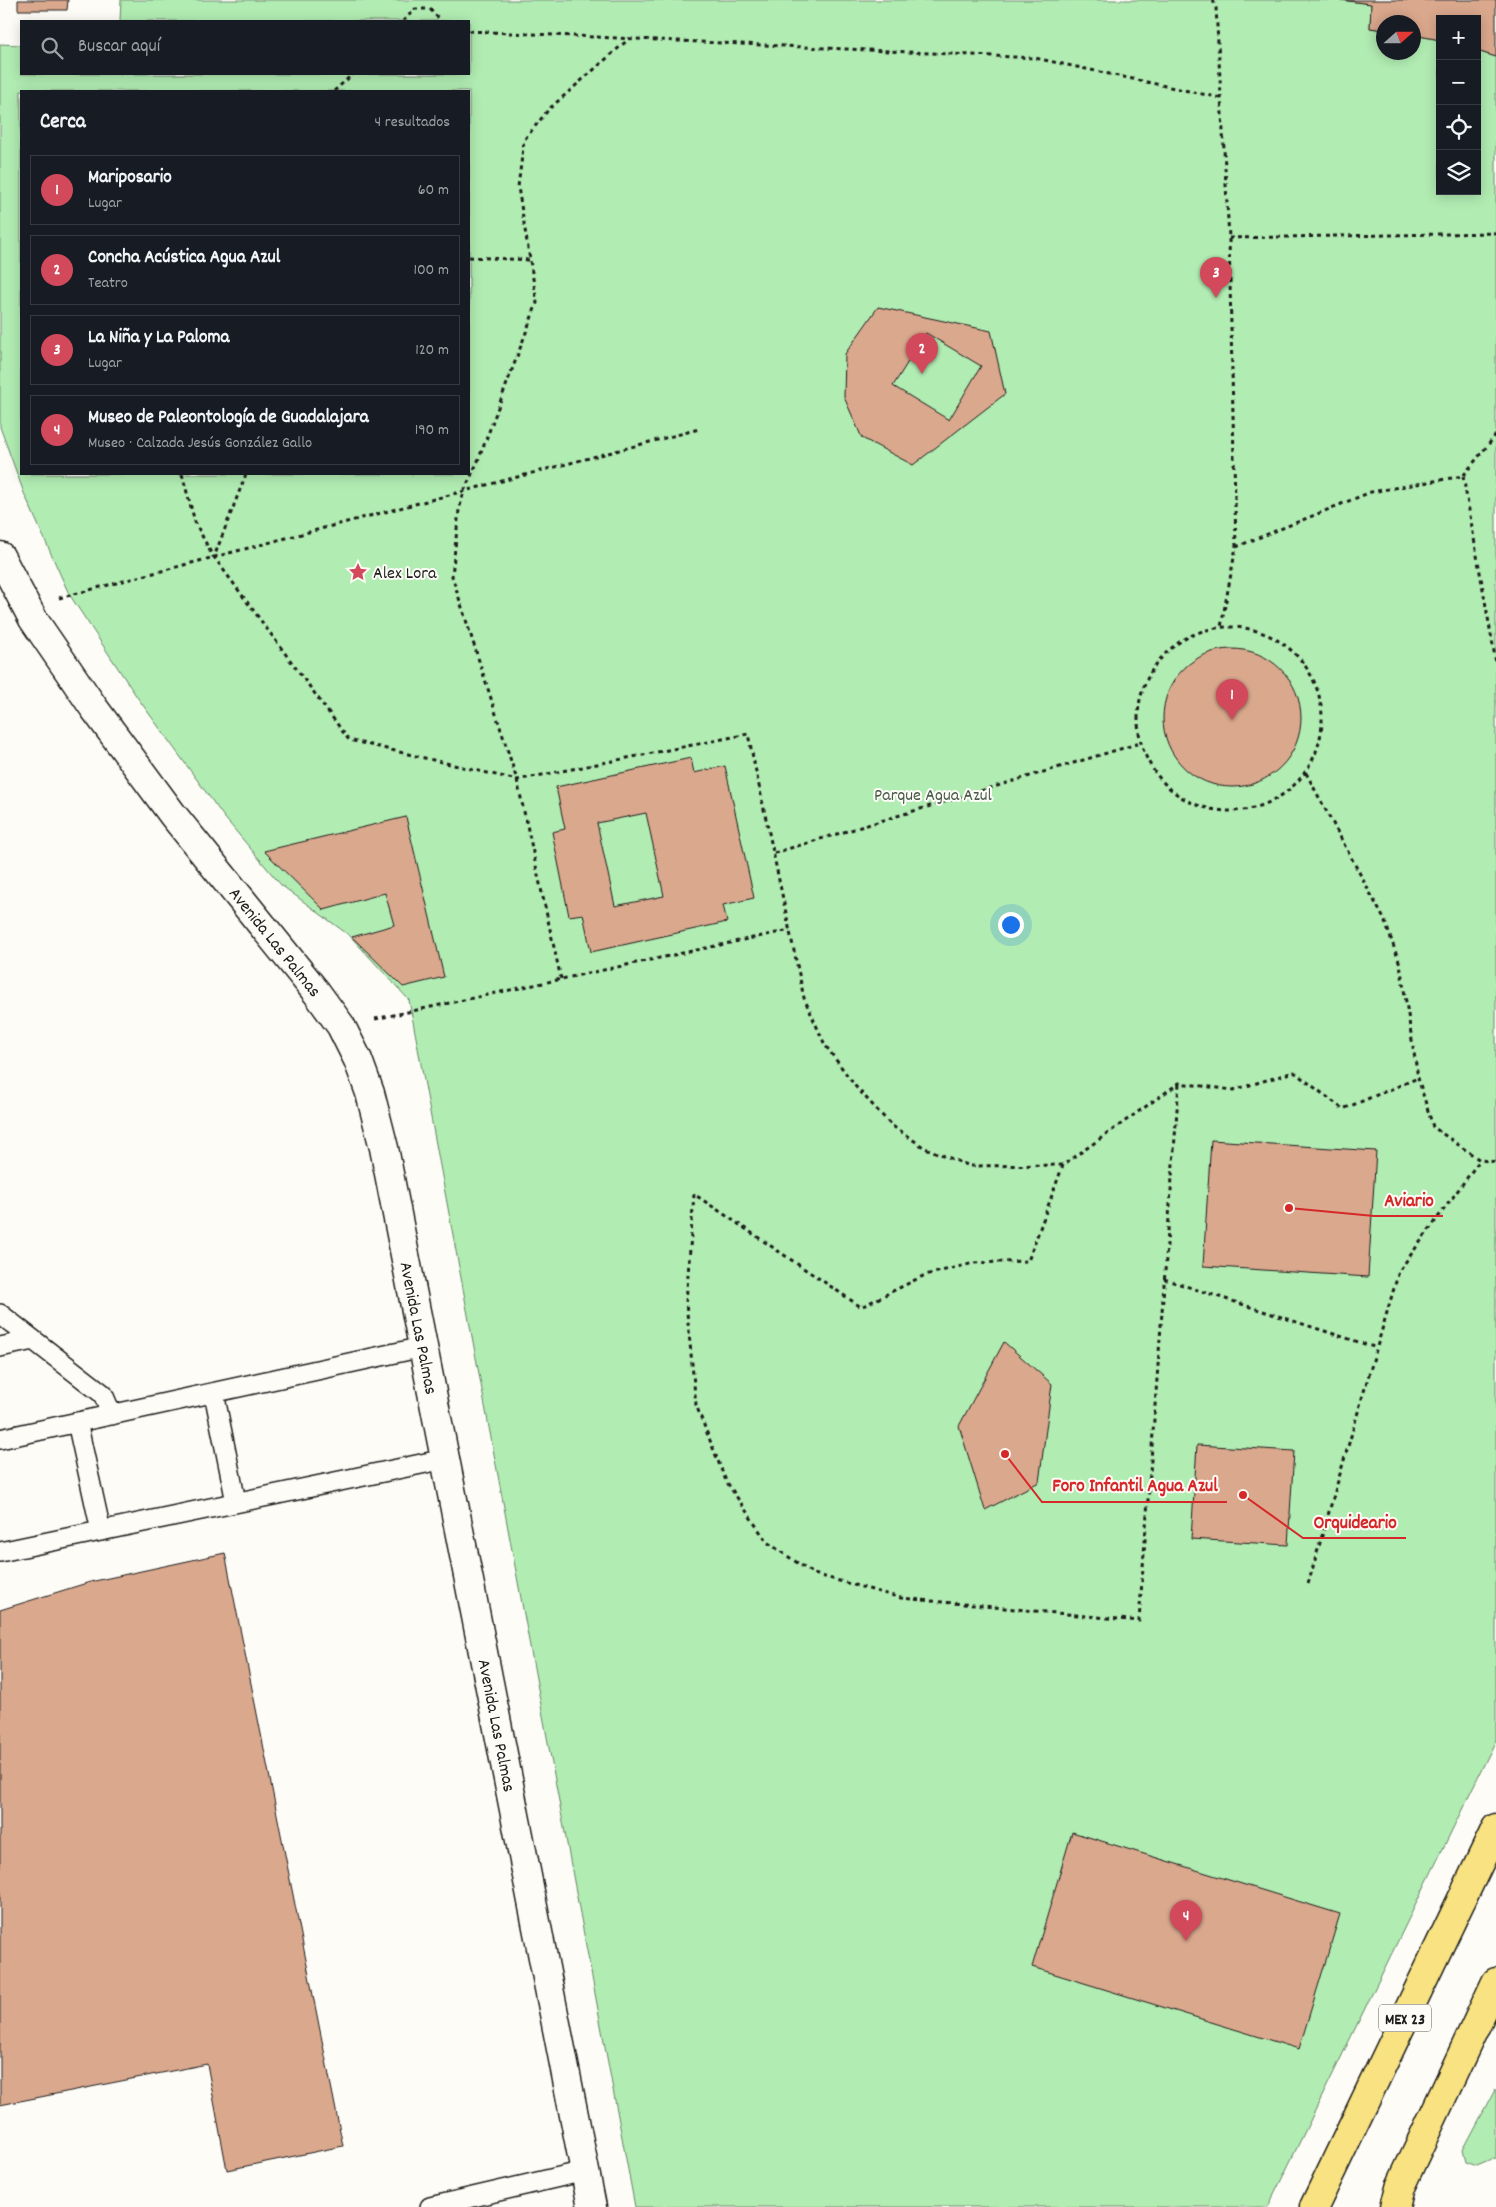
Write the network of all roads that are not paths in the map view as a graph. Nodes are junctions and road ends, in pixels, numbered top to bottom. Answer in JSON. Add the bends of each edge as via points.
{"nodes":[{"id":1,"x":0,"y":556,"type":"edge"},
{"id":2,"x":0,"y":1314,"type":"edge"},
{"id":3,"x":33,"y":1340,"type":"junction"},
{"id":4,"x":0,"y":1347,"type":"edge"},
{"id":5,"x":423,"y":1347,"type":"junction"},
{"id":6,"x":214,"y":1393,"type":"junction"},
{"id":7,"x":112,"y":1414,"type":"junction"},
{"id":8,"x":77,"y":1422,"type":"junction"},
{"id":9,"x":0,"y":1439,"type":"edge"},
{"id":10,"x":445,"y":1458,"type":"junction"},
{"id":11,"x":236,"y":1502,"type":"junction"},
{"id":12,"x":101,"y":1531,"type":"junction"},
{"id":13,"x":0,"y":1552,"type":"edge"},
{"id":14,"x":1496,"y":1828,"type":"edge"},
{"id":15,"x":1496,"y":1982,"type":"edge"},
{"id":16,"x":585,"y":2170,"type":"junction"},
{"id":17,"x":430,"y":2207,"type":"edge"},
{"id":18,"x":592,"y":2207,"type":"edge"},
{"id":19,"x":1314,"y":2207,"type":"edge"},
{"id":20,"x":1395,"y":2207,"type":"edge"}],
"edges":[{"from":1,"to":5,"type":"street","name":"Avenida Las Palmas","via":[[26,606],[99,716],[173,815],[341,1026],[370,1093]]},
{"from":2,"to":3,"type":"lane"},
{"from":3,"to":4,"type":"lane"},
{"from":3,"to":7,"type":"lane","via":[[102,1394]]},
{"from":5,"to":6,"type":"lane"},
{"from":5,"to":10,"type":"street","name":"Avenida Las Palmas"},
{"from":6,"to":7,"type":"lane"},
{"from":6,"to":11,"type":"lane"},
{"from":7,"to":8,"type":"lane"},
{"from":8,"to":9,"type":"lane"},
{"from":8,"to":12,"type":"lane"},
{"from":10,"to":11,"type":"lane"},
{"from":10,"to":16,"type":"street","name":"Avenida Las Palmas"},
{"from":11,"to":12,"type":"lane"},
{"from":12,"to":13,"type":"lane"},
{"from":14,"to":19,"type":"main road","number":"MEX 23"},
{"from":15,"to":20,"type":"main road","via":[[1400,2187]]},
{"from":16,"to":17,"type":"lane"},
{"from":16,"to":18,"type":"street","name":"Avenida Las Palmas"}]}
